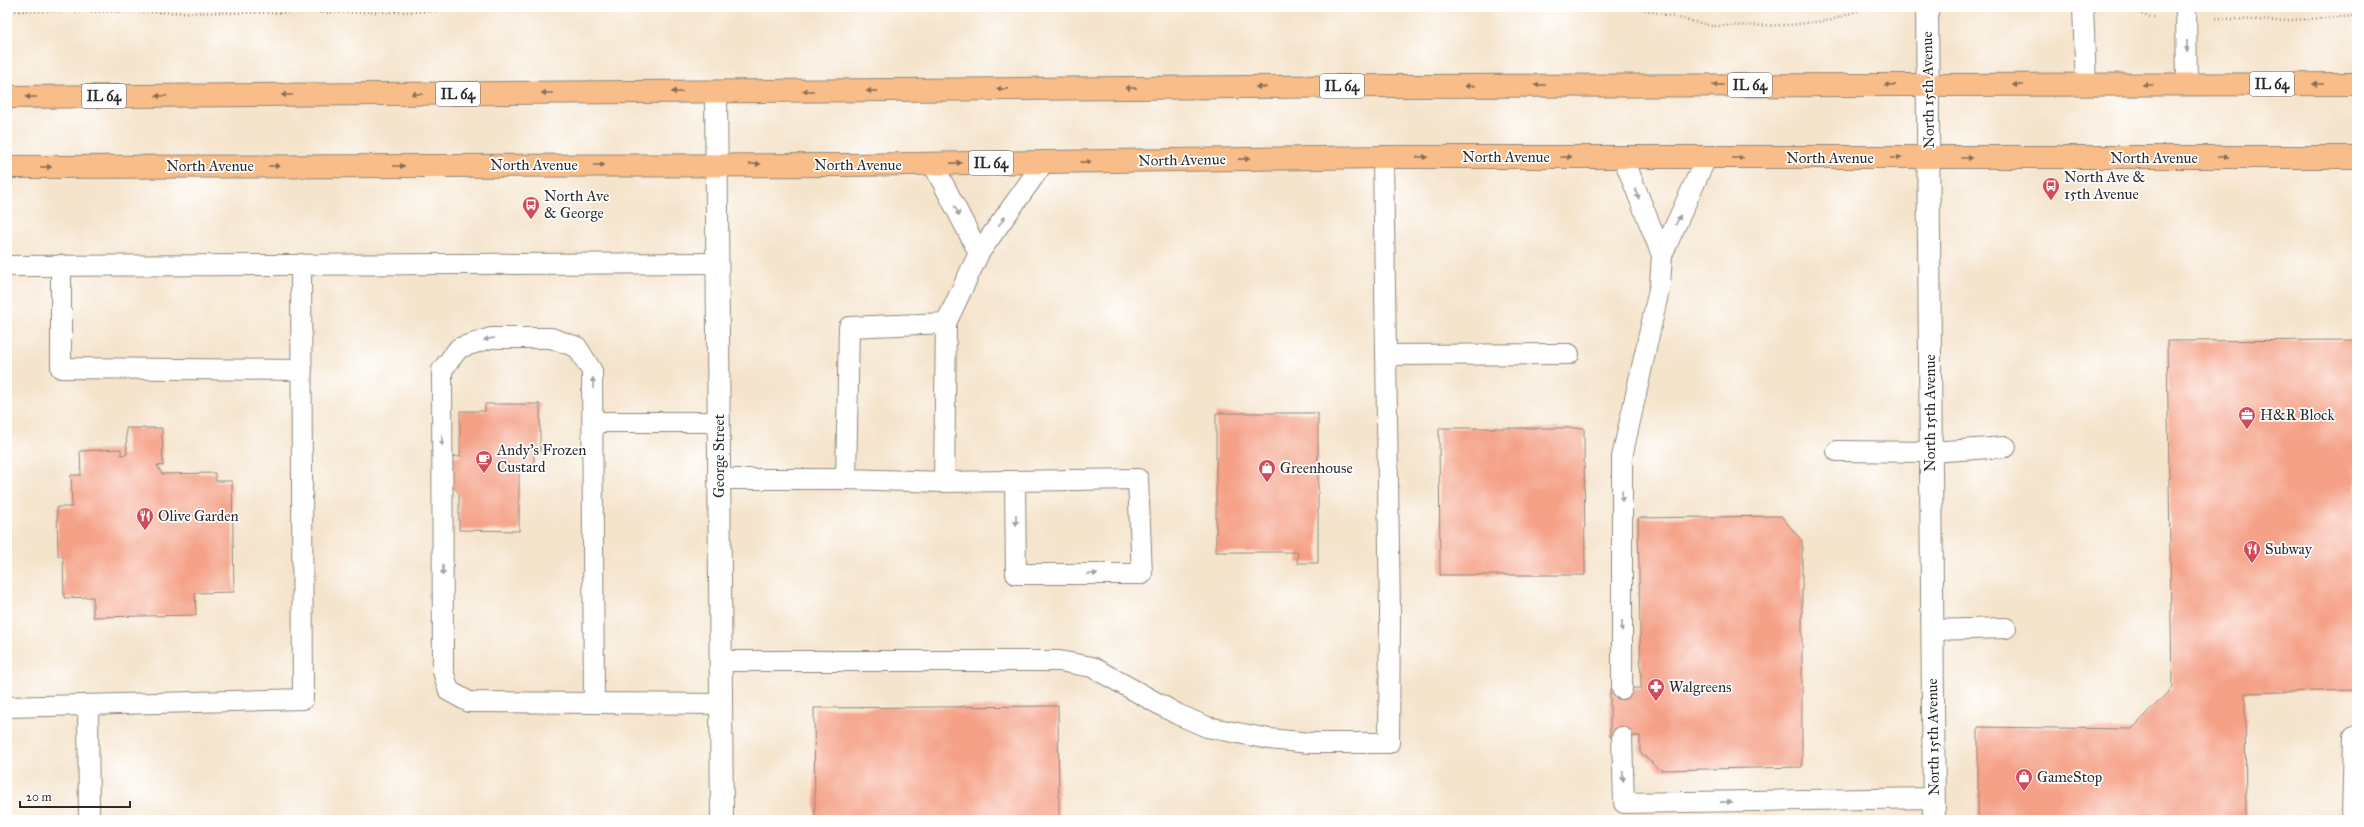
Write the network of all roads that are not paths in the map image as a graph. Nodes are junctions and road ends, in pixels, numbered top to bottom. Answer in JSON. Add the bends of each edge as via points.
{"nodes":[{"id":1,"x":1927,"y":7,"type":"edge"},
{"id":2,"x":2083,"y":7,"type":"edge"},
{"id":3,"x":2186,"y":7,"type":"edge"},
{"id":4,"x":2188,"y":84,"type":"junction"},
{"id":5,"x":2357,"y":84,"type":"edge"},
{"id":6,"x":2086,"y":85,"type":"junction"},
{"id":7,"x":1929,"y":86,"type":"junction"},
{"id":8,"x":716,"y":92,"type":"junction"},
{"id":9,"x":7,"y":97,"type":"edge"},
{"id":10,"x":1383,"y":157,"type":"junction"},
{"id":11,"x":1623,"y":157,"type":"junction"},
{"id":12,"x":2357,"y":157,"type":"edge"},
{"id":13,"x":1706,"y":158,"type":"junction"},
{"id":14,"x":1928,"y":158,"type":"junction"},
{"id":15,"x":1044,"y":162,"type":"junction"},
{"id":16,"x":716,"y":164,"type":"junction"},
{"id":17,"x":933,"y":164,"type":"junction"},
{"id":18,"x":7,"y":167,"type":"edge"},
{"id":19,"x":979,"y":253,"type":"junction"},
{"id":20,"x":1662,"y":255,"type":"junction"},
{"id":21,"x":717,"y":263,"type":"junction"},
{"id":22,"x":301,"y":264,"type":"junction"},
{"id":23,"x":61,"y":265,"type":"junction"},
{"id":24,"x":7,"y":266,"type":"edge"},
{"id":25,"x":946,"y":323,"type":"junction"},
{"id":26,"x":1568,"y":354,"type":"dead end"},
{"id":27,"x":1386,"y":355,"type":"junction"},
{"id":28,"x":302,"y":370,"type":"junction"},
{"id":29,"x":594,"y":422,"type":"junction"},
{"id":30,"x":718,"y":422,"type":"junction"},
{"id":31,"x":2006,"y":447,"type":"dead end"},
{"id":32,"x":1837,"y":451,"type":"dead end"},
{"id":33,"x":1930,"y":452,"type":"junction"},
{"id":34,"x":719,"y":479,"type":"junction"},
{"id":35,"x":846,"y":479,"type":"junction"},
{"id":36,"x":1015,"y":481,"type":"junction"},
{"id":37,"x":944,"y":482,"type":"junction"},
{"id":38,"x":2006,"y":628,"type":"dead end"},
{"id":39,"x":1932,"y":630,"type":"junction"},
{"id":40,"x":721,"y":661,"type":"junction"},
{"id":41,"x":1622,"y":689,"type":"dead end"},
{"id":42,"x":594,"y":703,"type":"junction"},
{"id":43,"x":721,"y":704,"type":"junction"},
{"id":44,"x":7,"y":706,"type":"edge"},
{"id":45,"x":88,"y":706,"type":"junction"},
{"id":46,"x":1622,"y":736,"type":"dead end"},
{"id":47,"x":2354,"y":736,"type":"dead end"},
{"id":48,"x":1934,"y":798,"type":"junction"},
{"id":49,"x":89,"y":820,"type":"edge"},
{"id":50,"x":722,"y":820,"type":"edge"},
{"id":51,"x":1934,"y":820,"type":"edge"},
{"id":52,"x":2352,"y":820,"type":"edge"}],
"edges":[{"from":1,"to":7,"type":"street","name":"North 15th Avenue"},
{"from":2,"to":6,"type":"lane"},
{"from":3,"to":4,"type":"lane","one_way":true},
{"from":5,"to":4,"type":"main road","number":"IL 64","one_way":true},
{"from":4,"to":6,"type":"main road","number":"IL 64","one_way":true},
{"from":6,"to":7,"type":"main road","number":"IL 64","one_way":true},
{"from":7,"to":8,"type":"main road","number":"IL 64","one_way":true,"via":[[1385,86]]},
{"from":7,"to":14,"type":"street","name":"North 15th Avenue"},
{"from":8,"to":9,"type":"main road","number":"IL 64","one_way":true},
{"from":8,"to":16,"type":"street","name":"George Street"},
{"from":10,"to":11,"type":"main road","name":"North Avenue","number":"IL 64","one_way":true},
{"from":15,"to":10,"type":"main road","name":"North Avenue","number":"IL 64","one_way":true},
{"from":10,"to":27,"type":"lane"},
{"from":11,"to":13,"type":"main road","name":"North Avenue","number":"IL 64"},
{"from":11,"to":20,"type":"lane","one_way":true},
{"from":14,"to":12,"type":"main road","name":"North Avenue","number":"IL 64","one_way":true},
{"from":13,"to":14,"type":"main road","name":"North Avenue","number":"IL 64","one_way":true},
{"from":20,"to":13,"type":"lane","one_way":true},
{"from":14,"to":33,"type":"street","name":"North 15th Avenue"},
{"from":17,"to":15,"type":"main road","name":"North Avenue","number":"IL 64","one_way":true},
{"from":19,"to":15,"type":"lane","one_way":true},
{"from":16,"to":17,"type":"main road","name":"North Avenue","number":"IL 64","one_way":true},
{"from":18,"to":16,"type":"main road","name":"North Avenue","number":"IL 64","one_way":true},
{"from":16,"to":21,"type":"street","name":"George Street"},
{"from":17,"to":19,"type":"lane","one_way":true},
{"from":19,"to":25,"type":"lane"},
{"from":20,"to":41,"type":"lane","one_way":true,"via":[[1660,285],[1622,457]]},
{"from":21,"to":22,"type":"lane"},
{"from":21,"to":30,"type":"street","name":"George Street"},
{"from":22,"to":23,"type":"lane"},
{"from":22,"to":28,"type":"lane"},
{"from":23,"to":24,"type":"lane"},
{"from":23,"to":28,"type":"lane","via":[[61,368]]},
{"from":25,"to":35,"type":"lane","via":[[849,328]]},
{"from":25,"to":37,"type":"lane"},
{"from":26,"to":27,"type":"lane"},
{"from":27,"to":40,"type":"lane","via":[[1390,613],[1389,744],[1310,743],[1269,739],[1207,727],[1177,714],[1092,667],[1059,661]]},
{"from":28,"to":45,"type":"lane","via":[[303,699]]},
{"from":29,"to":30,"type":"lane"},
{"from":29,"to":42,"type":"lane"},
{"from":29,"to":42,"type":"lane","one_way":true,"via":[[592,371],[577,347],[551,338],[491,338],[459,348],[442,370],[443,671],[448,691],[469,702]]},
{"from":30,"to":34,"type":"street","name":"George Street"},
{"from":31,"to":33,"type":"lane"},
{"from":32,"to":33,"type":"lane"},
{"from":33,"to":39,"type":"street","name":"North 15th Avenue"},
{"from":34,"to":35,"type":"lane"},
{"from":34,"to":40,"type":"street","name":"George Street"},
{"from":35,"to":37,"type":"lane"},
{"from":36,"to":36,"type":"lane","one_way":true,"via":[[1016,574],[1142,574],[1138,480]]},
{"from":36,"to":37,"type":"lane"},
{"from":38,"to":39,"type":"lane"},
{"from":39,"to":48,"type":"street","name":"North 15th Avenue"},
{"from":40,"to":43,"type":"street","name":"George Street"},
{"from":42,"to":43,"type":"lane"},
{"from":43,"to":50,"type":"street","name":"George Street"},
{"from":44,"to":45,"type":"lane"},
{"from":45,"to":49,"type":"lane"},
{"from":46,"to":48,"type":"lane","one_way":true,"via":[[1624,803]]},
{"from":47,"to":52,"type":"lane"},
{"from":48,"to":51,"type":"street","name":"North 15th Avenue"}]}
